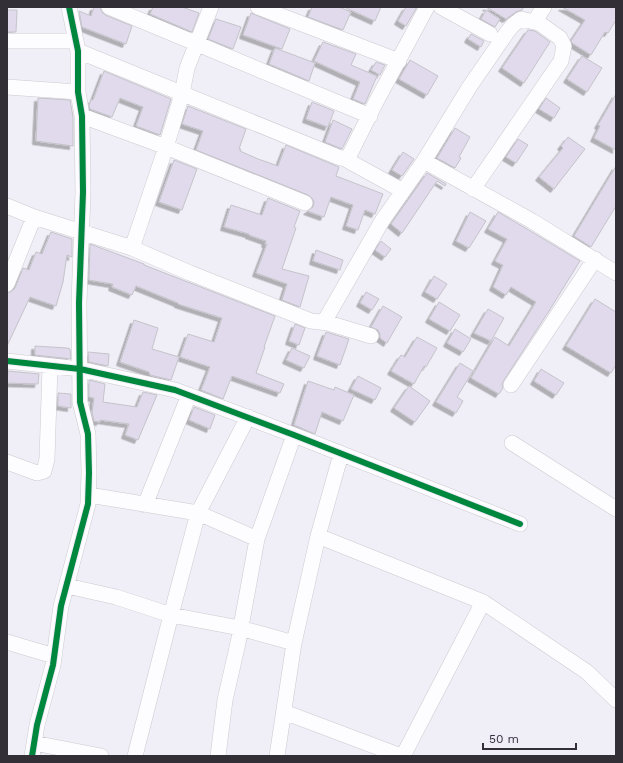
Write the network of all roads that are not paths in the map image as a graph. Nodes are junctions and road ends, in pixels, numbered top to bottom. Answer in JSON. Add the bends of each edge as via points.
{"nodes":[{"id":1,"x":69,"y":7,"type":"edge"},
{"id":2,"x":109,"y":7,"type":"edge"},
{"id":3,"x":211,"y":7,"type":"edge"},
{"id":4,"x":258,"y":7,"type":"edge"},
{"id":5,"x":427,"y":7,"type":"edge"},
{"id":6,"x":441,"y":7,"type":"edge"},
{"id":7,"x":544,"y":7,"type":"edge"},
{"id":8,"x":539,"y":23,"type":"junction"},
{"id":9,"x":490,"y":34,"type":"dead end"},
{"id":10,"x":7,"y":41,"type":"edge"},
{"id":11,"x":198,"y":43,"type":"junction"},
{"id":12,"x":77,"y":46,"type":"junction"},
{"id":13,"x":399,"y":61,"type":"junction"},
{"id":14,"x":7,"y":87,"type":"edge"},
{"id":15,"x":78,"y":92,"type":"junction"},
{"id":16,"x":182,"y":94,"type":"junction"},
{"id":17,"x":82,"y":116,"type":"junction"},
{"id":18,"x":370,"y":116,"type":"junction"},
{"id":19,"x":166,"y":147,"type":"junction"},
{"id":20,"x":345,"y":159,"type":"junction"},
{"id":21,"x":424,"y":161,"type":"junction"},
{"id":22,"x":473,"y":189,"type":"junction"},
{"id":23,"x":403,"y":191,"type":"junction"},
{"id":24,"x":305,"y":203,"type":"dead end"},
{"id":25,"x":7,"y":206,"type":"edge"},
{"id":26,"x":34,"y":218,"type":"junction"},
{"id":27,"x":81,"y":231,"type":"junction"},
{"id":28,"x":132,"y":248,"type":"junction"},
{"id":29,"x":595,"y":259,"type":"junction"},
{"id":30,"x":616,"y":273,"type":"edge"},
{"id":31,"x":7,"y":284,"type":"edge"},
{"id":32,"x":324,"y":322,"type":"junction"},
{"id":33,"x":371,"y":336,"type":"dead end"},
{"id":34,"x":7,"y":361,"type":"edge"},
{"id":35,"x":50,"y":366,"type":"junction"},
{"id":36,"x":80,"y":369,"type":"junction"},
{"id":37,"x":510,"y":385,"type":"dead end"},
{"id":38,"x":189,"y":395,"type":"junction"},
{"id":39,"x":248,"y":417,"type":"junction"},
{"id":40,"x":294,"y":435,"type":"junction"},
{"id":41,"x":512,"y":443,"type":"dead end"},
{"id":42,"x":341,"y":454,"type":"junction"},
{"id":43,"x":7,"y":462,"type":"edge"},
{"id":44,"x":89,"y":495,"type":"junction"},
{"id":45,"x":145,"y":504,"type":"junction"},
{"id":46,"x":616,"y":509,"type":"edge"},
{"id":47,"x":198,"y":513,"type":"junction"},
{"id":48,"x":520,"y":524,"type":"dead end"},
{"id":49,"x":318,"y":536,"type":"junction"},
{"id":50,"x":257,"y":538,"type":"junction"},
{"id":51,"x":67,"y":586,"type":"junction"},
{"id":52,"x":483,"y":602,"type":"junction"},
{"id":53,"x":170,"y":615,"type":"junction"},
{"id":54,"x":240,"y":628,"type":"junction"},
{"id":55,"x":7,"y":642,"type":"edge"},
{"id":56,"x":294,"y":643,"type":"junction"},
{"id":57,"x":54,"y":656,"type":"junction"},
{"id":58,"x":616,"y":700,"type":"edge"},
{"id":59,"x":284,"y":712,"type":"junction"},
{"id":60,"x":33,"y":749,"type":"edge"},
{"id":61,"x":101,"y":756,"type":"edge"},
{"id":62,"x":135,"y":756,"type":"edge"},
{"id":63,"x":218,"y":756,"type":"edge"},
{"id":64,"x":277,"y":756,"type":"edge"},
{"id":65,"x":402,"y":756,"type":"edge"}],
"edges":[{"from":1,"to":12,"type":"street"},
{"from":2,"to":11,"type":"street"},
{"from":3,"to":11,"type":"street"},
{"from":4,"to":13,"type":"street"},
{"from":5,"to":13,"type":"street"},
{"from":6,"to":9,"type":"street"},
{"from":7,"to":8,"type":"street","via":[[538,16]]},
{"from":8,"to":21,"type":"street","via":[[521,19],[513,25],[470,86]]},
{"from":8,"to":22,"type":"street","via":[[560,38],[564,46],[561,61]]},
{"from":10,"to":12,"type":"street"},
{"from":11,"to":16,"type":"street","via":[[187,68]]},
{"from":11,"to":18,"type":"street"},
{"from":12,"to":15,"type":"street"},
{"from":12,"to":16,"type":"street"},
{"from":13,"to":18,"type":"street"},
{"from":14,"to":15,"type":"street"},
{"from":15,"to":17,"type":"street"},
{"from":16,"to":19,"type":"street"},
{"from":16,"to":20,"type":"street"},
{"from":17,"to":19,"type":"street"},
{"from":17,"to":27,"type":"street"},
{"from":18,"to":20,"type":"street"},
{"from":19,"to":24,"type":"street"},
{"from":19,"to":28,"type":"street"},
{"from":20,"to":23,"type":"street"},
{"from":21,"to":22,"type":"street"},
{"from":21,"to":23,"type":"street"},
{"from":22,"to":29,"type":"street"},
{"from":23,"to":32,"type":"street","via":[[382,221]]},
{"from":25,"to":26,"type":"street"},
{"from":26,"to":27,"type":"street"},
{"from":26,"to":31,"type":"street"},
{"from":27,"to":28,"type":"street"},
{"from":27,"to":36,"type":"street"},
{"from":28,"to":32,"type":"street","via":[[311,321]]},
{"from":29,"to":30,"type":"street"},
{"from":29,"to":37,"type":"street"},
{"from":32,"to":33,"type":"street"},
{"from":34,"to":35,"type":"street"},
{"from":35,"to":36,"type":"street"},
{"from":35,"to":43,"type":"street","via":[[47,459],[44,471],[37,473]]},
{"from":36,"to":38,"type":"street"},
{"from":36,"to":44,"type":"street","via":[[80,402],[88,434]]},
{"from":38,"to":39,"type":"street"},
{"from":38,"to":45,"type":"street"},
{"from":39,"to":40,"type":"street"},
{"from":39,"to":47,"type":"street"},
{"from":40,"to":42,"type":"street"},
{"from":40,"to":50,"type":"street"},
{"from":41,"to":46,"type":"street"},
{"from":42,"to":48,"type":"street"},
{"from":42,"to":49,"type":"street"},
{"from":44,"to":45,"type":"street"},
{"from":44,"to":51,"type":"street"},
{"from":45,"to":47,"type":"street"},
{"from":47,"to":50,"type":"street"},
{"from":47,"to":53,"type":"street"},
{"from":49,"to":52,"type":"street"},
{"from":49,"to":56,"type":"street"},
{"from":50,"to":54,"type":"street"},
{"from":51,"to":53,"type":"street","via":[[116,597]]},
{"from":51,"to":57,"type":"street","via":[[61,606]]},
{"from":52,"to":58,"type":"street","via":[[587,672]]},
{"from":52,"to":65,"type":"street"},
{"from":53,"to":54,"type":"street"},
{"from":53,"to":62,"type":"street"},
{"from":54,"to":56,"type":"street"},
{"from":54,"to":63,"type":"street","via":[[225,700]]},
{"from":55,"to":57,"type":"street"},
{"from":56,"to":59,"type":"street"},
{"from":57,"to":60,"type":"street"},
{"from":59,"to":64,"type":"street"},
{"from":59,"to":65,"type":"street"},
{"from":60,"to":61,"type":"street"}]}
